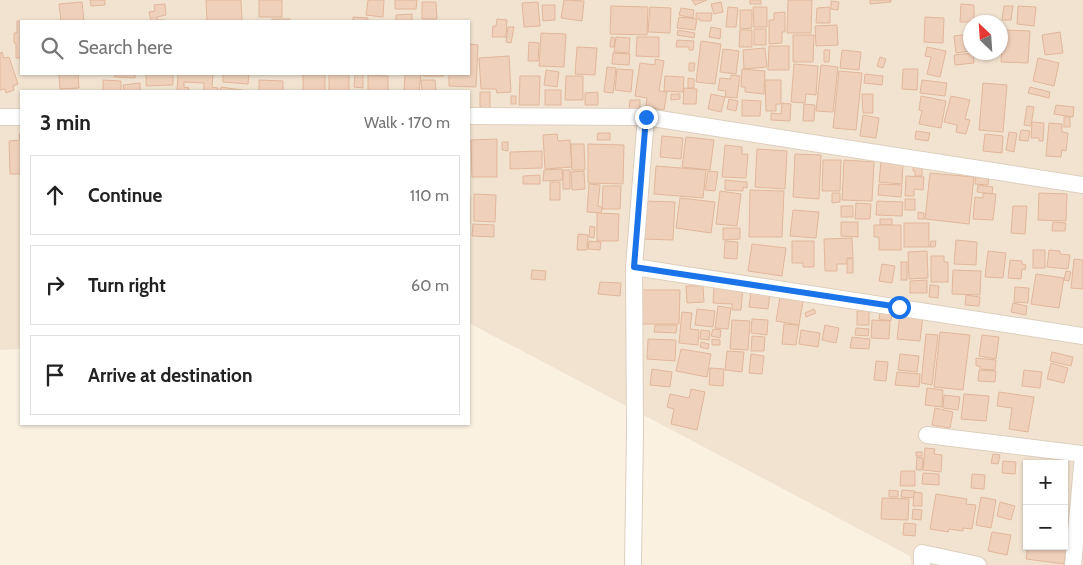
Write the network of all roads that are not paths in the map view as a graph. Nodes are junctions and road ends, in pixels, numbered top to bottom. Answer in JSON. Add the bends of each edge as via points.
{"nodes":[{"id":1,"x":20,"y":116,"type":"edge"},
{"id":2,"x":470,"y":116,"type":"edge"},
{"id":3,"x":0,"y":117,"type":"edge"},
{"id":4,"x":646,"y":117,"type":"junction"},
{"id":5,"x":1083,"y":185,"type":"edge"},
{"id":6,"x":634,"y":267,"type":"junction"},
{"id":7,"x":1083,"y":336,"type":"edge"},
{"id":8,"x":927,"y":435,"type":"dead end"},
{"id":9,"x":1083,"y":455,"type":"edge"},
{"id":10,"x":633,"y":565,"type":"edge"},
{"id":11,"x":922,"y":565,"type":"edge"},
{"id":12,"x":978,"y":565,"type":"edge"},
{"id":13,"x":1072,"y":565,"type":"edge"}],
"edges":[{"from":1,"to":3,"type":"street"},
{"from":2,"to":4,"type":"street"},
{"from":4,"to":5,"type":"street"},
{"from":4,"to":6,"type":"street"},
{"from":6,"to":7,"type":"street"},
{"from":6,"to":10,"type":"street"},
{"from":8,"to":9,"type":"street"},
{"from":9,"to":13,"type":"street"},
{"from":11,"to":12,"type":"street","via":[[922,553]]}]}
